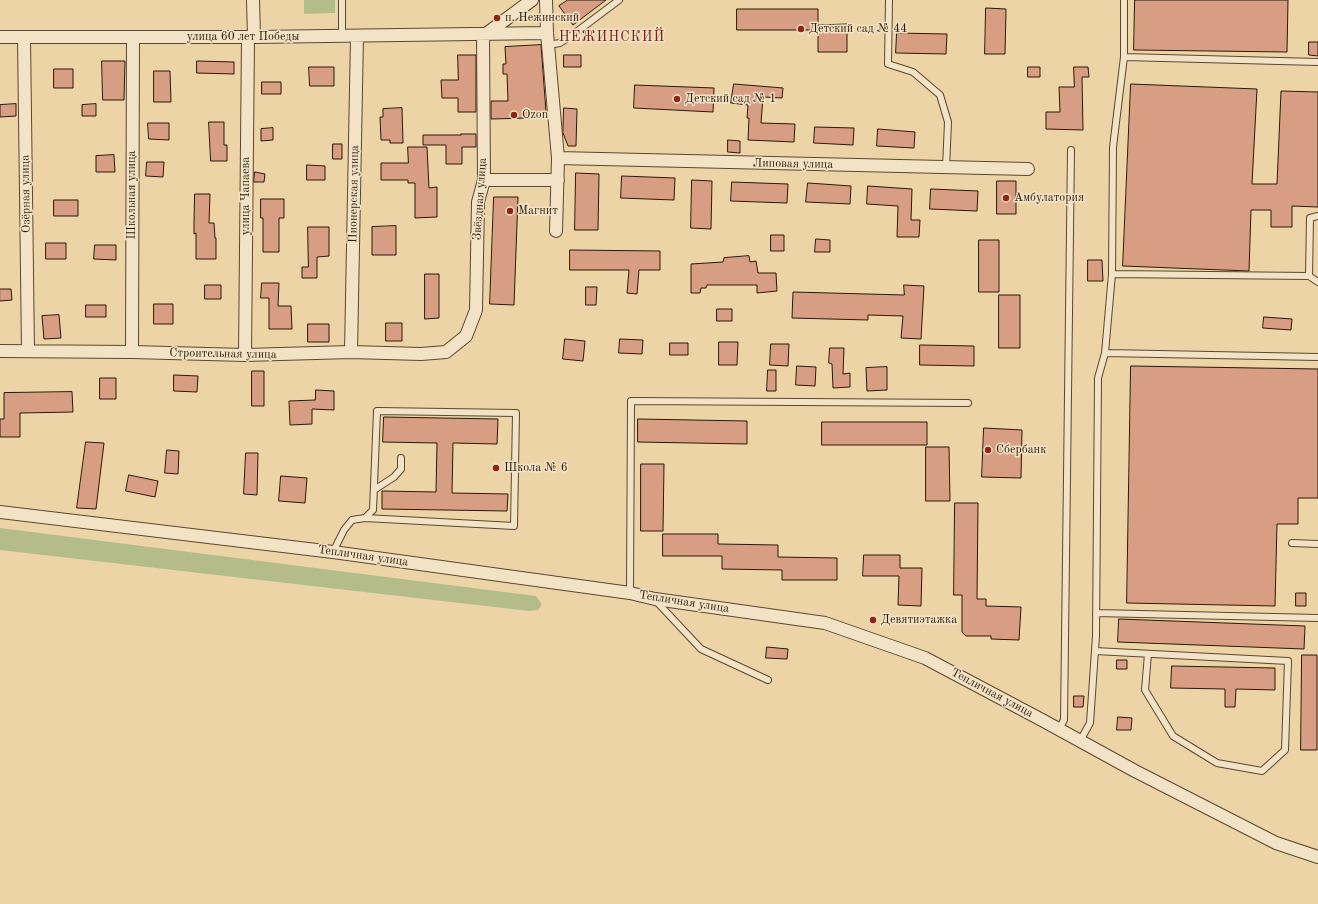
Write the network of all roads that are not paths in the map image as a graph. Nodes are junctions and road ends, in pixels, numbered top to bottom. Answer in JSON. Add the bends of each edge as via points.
{"nodes":[{"id":1,"x":253,"y":0,"type":"edge"},
{"id":2,"x":342,"y":0,"type":"edge"},
{"id":3,"x":532,"y":0,"type":"edge"},
{"id":4,"x":546,"y":0,"type":"edge"},
{"id":5,"x":619,"y":0,"type":"edge"},
{"id":6,"x":889,"y":0,"type":"edge"},
{"id":7,"x":1124,"y":0,"type":"edge"},
{"id":8,"x":547,"y":33,"type":"junction"},
{"id":9,"x":484,"y":34,"type":"junction"},
{"id":10,"x":342,"y":36,"type":"junction"},
{"id":11,"x":357,"y":36,"type":"junction"},
{"id":12,"x":0,"y":37,"type":"edge"},
{"id":13,"x":24,"y":37,"type":"junction"},
{"id":14,"x":251,"y":37,"type":"junction"},
{"id":15,"x":133,"y":38,"type":"junction"},
{"id":16,"x":548,"y":45,"type":"junction"},
{"id":17,"x":1124,"y":57,"type":"junction"},
{"id":18,"x":1318,"y":62,"type":"edge"},
{"id":19,"x":1071,"y":150,"type":"dead end"},
{"id":20,"x":558,"y":158,"type":"junction"},
{"id":21,"x":946,"y":168,"type":"junction"},
{"id":22,"x":1028,"y":169,"type":"dead end"},
{"id":23,"x":484,"y":180,"type":"junction"},
{"id":24,"x":558,"y":180,"type":"junction"},
{"id":25,"x":1318,"y":216,"type":"edge"},
{"id":26,"x":556,"y":231,"type":"dead end"},
{"id":27,"x":1112,"y":274,"type":"junction"},
{"id":28,"x":1309,"y":276,"type":"junction"},
{"id":29,"x":1318,"y":282,"type":"edge"},
{"id":30,"x":0,"y":351,"type":"edge"},
{"id":31,"x":28,"y":351,"type":"junction"},
{"id":32,"x":132,"y":352,"type":"junction"},
{"id":33,"x":351,"y":352,"type":"junction"},
{"id":34,"x":446,"y":352,"type":"joint"},
{"id":35,"x":1105,"y":353,"type":"junction"},
{"id":36,"x":245,"y":355,"type":"junction"},
{"id":37,"x":1318,"y":357,"type":"edge"},
{"id":38,"x":968,"y":403,"type":"dead end"},
{"id":39,"x":401,"y":458,"type":"dead end"},
{"id":40,"x":374,"y":490,"type":"junction"},
{"id":41,"x":0,"y":512,"type":"edge"},
{"id":42,"x":366,"y":518,"type":"junction"},
{"id":43,"x":1292,"y":543,"type":"dead end"},
{"id":44,"x":1318,"y":544,"type":"edge"},
{"id":45,"x":333,"y":552,"type":"junction"},
{"id":46,"x":630,"y":593,"type":"junction"},
{"id":47,"x":655,"y":599,"type":"junction"},
{"id":48,"x":1096,"y":613,"type":"junction"},
{"id":49,"x":1318,"y":618,"type":"edge"},
{"id":50,"x":1095,"y":651,"type":"junction"},
{"id":51,"x":1148,"y":654,"type":"junction"},
{"id":52,"x":768,"y":680,"type":"dead end"},
{"id":53,"x":1059,"y":729,"type":"junction"},
{"id":54,"x":1080,"y":741,"type":"junction"},
{"id":55,"x":1318,"y":857,"type":"edge"}],
"edges":[{"from":1,"to":14,"type":"street","name":"улица Чапаева"},
{"from":2,"to":10,"type":"lane"},
{"from":3,"to":9,"type":"street"},
{"from":4,"to":8,"type":"street"},
{"from":5,"to":16,"type":"lane","via":[[560,43]]},
{"from":6,"to":21,"type":"lane","via":[[888,64],[913,72],[940,95],[948,122]]},
{"from":7,"to":17,"type":"lane"},
{"from":8,"to":9,"type":"street","name":"улица 60 лет Победы"},
{"from":8,"to":16,"type":"street"},
{"from":9,"to":11,"type":"street","name":"улица 60 лет Победы"},
{"from":9,"to":23,"type":"street","name":"Звёздная улица"},
{"from":10,"to":11,"type":"street","name":"улица 60 лет Победы"},
{"from":10,"to":14,"type":"street","name":"улица 60 лет Победы"},
{"from":11,"to":33,"type":"street","name":"Пионерская улица"},
{"from":12,"to":13,"type":"street","name":"улица 60 лет Победы"},
{"from":13,"to":15,"type":"street","name":"улица 60 лет Победы"},
{"from":13,"to":31,"type":"street","name":"Озёрная улица"},
{"from":14,"to":15,"type":"street","name":"улица 60 лет Победы"},
{"from":14,"to":36,"type":"street","name":"улица Чапаева"},
{"from":15,"to":32,"type":"street","name":"Школьная улица"},
{"from":16,"to":20,"type":"street"},
{"from":17,"to":18,"type":"lane"},
{"from":17,"to":27,"type":"lane","via":[[1113,147]]},
{"from":19,"to":53,"type":"lane","via":[[1064,720]]},
{"from":20,"to":21,"type":"street","name":"Липовая улица"},
{"from":20,"to":24,"type":"street"},
{"from":21,"to":22,"type":"street","name":"Липовая улица"},
{"from":23,"to":24,"type":"street"},
{"from":23,"to":34,"type":"street","name":"Звёздная улица","via":[[478,202],[476,310],[466,336]]},
{"from":24,"to":26,"type":"street"},
{"from":25,"to":28,"type":"lane","via":[[1310,218]]},
{"from":27,"to":28,"type":"lane"},
{"from":27,"to":35,"type":"lane"},
{"from":28,"to":29,"type":"lane"},
{"from":30,"to":31,"type":"street","name":"Строительная улица"},
{"from":31,"to":32,"type":"street","name":"Строительная улица"},
{"from":32,"to":36,"type":"street","name":"Строительная улица"},
{"from":33,"to":34,"type":"street","name":"Строительная улица"},
{"from":33,"to":36,"type":"street","name":"Строительная улица"},
{"from":35,"to":37,"type":"lane"},
{"from":35,"to":48,"type":"lane","via":[[1098,378]]},
{"from":38,"to":46,"type":"lane","via":[[631,401]]},
{"from":39,"to":40,"type":"lane","via":[[401,469],[394,477]]},
{"from":40,"to":42,"type":"lane","via":[[373,510]]},
{"from":40,"to":42,"type":"lane","via":[[377,411],[516,413],[514,526]]},
{"from":41,"to":45,"type":"street","name":"Тепличная улица"},
{"from":42,"to":45,"type":"lane","via":[[352,520]]},
{"from":43,"to":44,"type":"lane"},
{"from":45,"to":46,"type":"street","name":"Тепличная улица"},
{"from":46,"to":47,"type":"street","name":"Тепличная улица"},
{"from":47,"to":52,"type":"lane","via":[[701,649]]},
{"from":47,"to":53,"type":"street","name":"Тепличная улица","via":[[825,623],[925,658]]},
{"from":48,"to":49,"type":"lane"},
{"from":48,"to":50,"type":"lane"},
{"from":50,"to":51,"type":"lane"},
{"from":50,"to":54,"type":"lane","via":[[1090,723]]},
{"from":51,"to":51,"type":"lane","via":[[1288,661],[1285,750],[1262,771],[1217,763],[1173,736],[1145,690]]},
{"from":53,"to":54,"type":"street","name":"Тепличная улица"},
{"from":54,"to":55,"type":"street","name":"Тепличная улица","via":[[1276,843]]}]}
